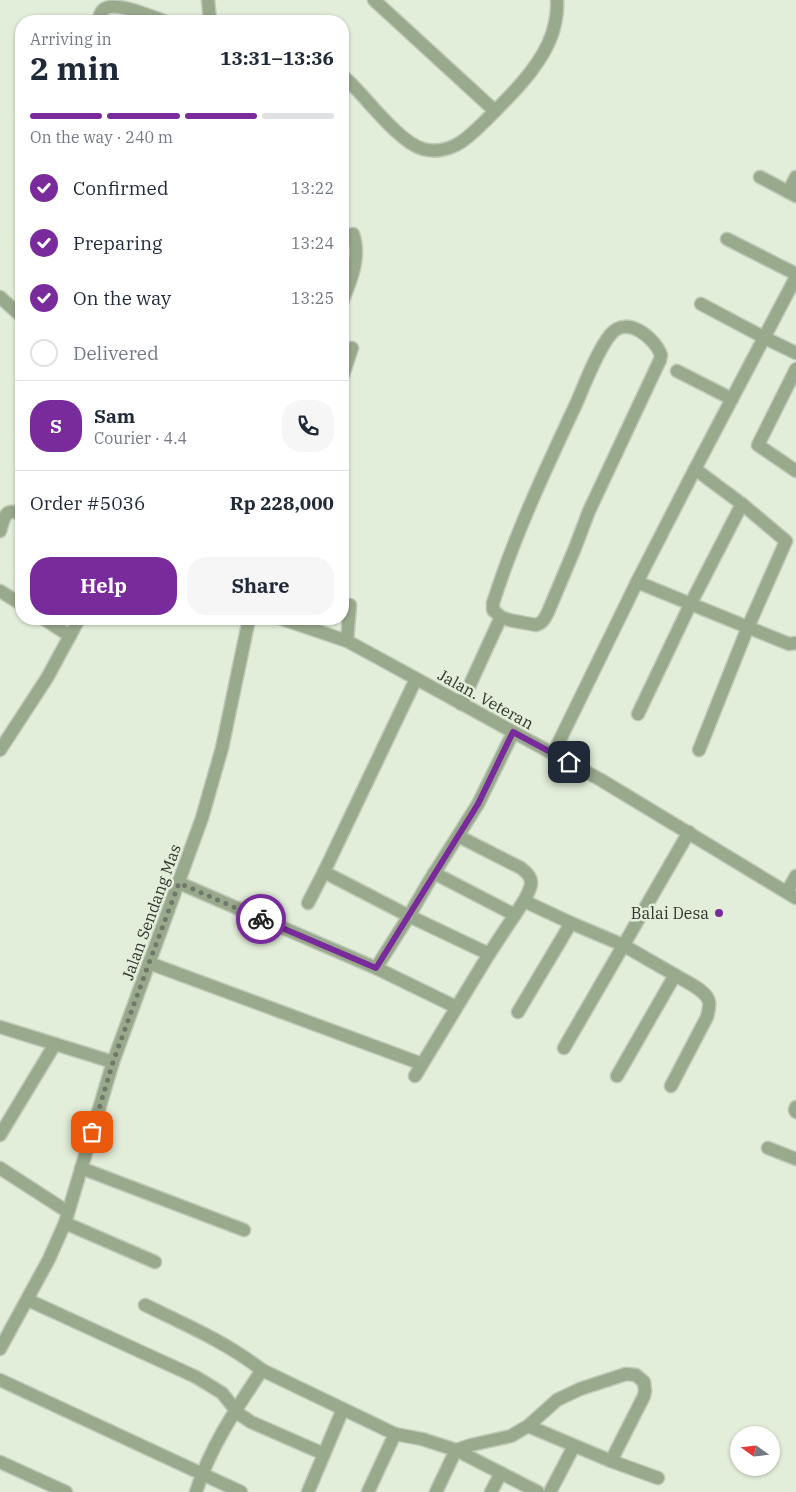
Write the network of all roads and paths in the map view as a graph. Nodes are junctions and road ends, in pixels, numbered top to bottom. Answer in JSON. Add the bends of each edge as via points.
{"nodes":[{"id":1,"x":208,"y":0,"type":"edge"},
{"id":2,"x":374,"y":0,"type":"edge"},
{"id":3,"x":557,"y":0,"type":"edge"},
{"id":4,"x":101,"y":15,"type":"edge"},
{"id":5,"x":148,"y":15,"type":"edge"},
{"id":6,"x":209,"y":15,"type":"edge"},
{"id":7,"x":349,"y":83,"type":"edge"},
{"id":8,"x":495,"y":111,"type":"junction"},
{"id":9,"x":760,"y":177,"type":"dead end"},
{"id":10,"x":796,"y":177,"type":"edge"},
{"id":11,"x":792,"y":194,"type":"edge"},
{"id":12,"x":353,"y":234,"type":"dead end"},
{"id":13,"x":727,"y":239,"type":"dead end"},
{"id":14,"x":796,"y":275,"type":"edge"},
{"id":15,"x":349,"y":285,"type":"edge"},
{"id":16,"x":0,"y":297,"type":"edge"},
{"id":17,"x":701,"y":304,"type":"dead end"},
{"id":18,"x":15,"y":311,"type":"edge"},
{"id":19,"x":765,"y":338,"type":"junction"},
{"id":20,"x":352,"y":348,"type":"dead end"},
{"id":21,"x":796,"y":352,"type":"edge"},
{"id":22,"x":349,"y":357,"type":"edge"},
{"id":23,"x":796,"y":369,"type":"edge"},
{"id":24,"x":678,"y":371,"type":"dead end"},
{"id":25,"x":732,"y":399,"type":"junction"},
{"id":26,"x":695,"y":468,"type":"junction"},
{"id":27,"x":796,"y":471,"type":"edge"},
{"id":28,"x":742,"y":504,"type":"junction"},
{"id":29,"x":15,"y":511,"type":"edge"},
{"id":30,"x":0,"y":531,"type":"edge"},
{"id":31,"x":791,"y":545,"type":"edge"},
{"id":32,"x":637,"y":582,"type":"junction"},
{"id":33,"x":0,"y":591,"type":"edge"},
{"id":34,"x":15,"y":600,"type":"edge"},
{"id":35,"x":690,"y":604,"type":"junction"},
{"id":36,"x":350,"y":605,"type":"dead end"},
{"id":37,"x":349,"y":614,"type":"edge"},
{"id":38,"x":501,"y":617,"type":"junction"},
{"id":39,"x":53,"y":625,"type":"edge"},
{"id":40,"x":76,"y":625,"type":"edge"},
{"id":41,"x":248,"y":625,"type":"edge"},
{"id":42,"x":299,"y":625,"type":"edge"},
{"id":43,"x":348,"y":625,"type":"edge"},
{"id":44,"x":748,"y":627,"type":"junction"},
{"id":45,"x":70,"y":636,"type":"junction"},
{"id":46,"x":346,"y":642,"type":"junction"},
{"id":47,"x":796,"y":643,"type":"edge"},
{"id":48,"x":416,"y":679,"type":"junction"},
{"id":49,"x":461,"y":704,"type":"junction"},
{"id":50,"x":638,"y":714,"type":"dead end"},
{"id":51,"x":513,"y":732,"type":"junction"},
{"id":52,"x":0,"y":750,"type":"edge"},
{"id":53,"x":699,"y":750,"type":"dead end"},
{"id":54,"x":553,"y":754,"type":"junction"},
{"id":55,"x":689,"y":832,"type":"junction"},
{"id":56,"x":458,"y":836,"type":"junction"},
{"id":57,"x":324,"y":872,"type":"junction"},
{"id":58,"x":434,"y":873,"type":"junction"},
{"id":59,"x":796,"y":876,"type":"edge"},
{"id":60,"x":179,"y":883,"type":"junction"},
{"id":61,"x":792,"y":895,"type":"edge"},
{"id":62,"x":524,"y":901,"type":"junction"},
{"id":63,"x":308,"y":904,"type":"dead end"},
{"id":64,"x":514,"y":915,"type":"junction"},
{"id":65,"x":409,"y":916,"type":"junction"},
{"id":66,"x":571,"y":924,"type":"junction"},
{"id":67,"x":623,"y":945,"type":"junction"},
{"id":68,"x":488,"y":954,"type":"junction"},
{"id":69,"x":149,"y":963,"type":"junction"},
{"id":70,"x":376,"y":968,"type":"junction"},
{"id":71,"x":675,"y":975,"type":"junction"},
{"id":72,"x":456,"y":1007,"type":"junction"},
{"id":73,"x":518,"y":1012,"type":"dead end"},
{"id":74,"x":0,"y":1028,"type":"edge"},
{"id":75,"x":55,"y":1044,"type":"junction"},
{"id":76,"x":564,"y":1048,"type":"dead end"},
{"id":77,"x":113,"y":1062,"type":"junction"},
{"id":78,"x":422,"y":1064,"type":"junction"},
{"id":79,"x":416,"y":1076,"type":"dead end"},
{"id":80,"x":617,"y":1076,"type":"dead end"},
{"id":81,"x":671,"y":1086,"type":"dead end"},
{"id":82,"x":796,"y":1107,"type":"edge"},
{"id":83,"x":796,"y":1112,"type":"edge"},
{"id":84,"x":0,"y":1135,"type":"edge"},
{"id":85,"x":768,"y":1148,"type":"dead end"},
{"id":86,"x":796,"y":1159,"type":"edge"},
{"id":87,"x":0,"y":1168,"type":"edge"},
{"id":88,"x":81,"y":1168,"type":"junction"},
{"id":89,"x":66,"y":1218,"type":"junction"},
{"id":90,"x":244,"y":1230,"type":"dead end"},
{"id":91,"x":155,"y":1262,"type":"dead end"},
{"id":92,"x":28,"y":1300,"type":"junction"},
{"id":93,"x":145,"y":1305,"type":"dead end"},
{"id":94,"x":0,"y":1350,"type":"edge"},
{"id":95,"x":262,"y":1370,"type":"junction"},
{"id":96,"x":0,"y":1380,"type":"edge"},
{"id":97,"x":236,"y":1409,"type":"junction"},
{"id":98,"x":343,"y":1409,"type":"junction"},
{"id":99,"x":528,"y":1426,"type":"junction"},
{"id":100,"x":396,"y":1434,"type":"junction"},
{"id":101,"x":574,"y":1446,"type":"junction"},
{"id":102,"x":456,"y":1450,"type":"junction"},
{"id":103,"x":324,"y":1454,"type":"junction"},
{"id":104,"x":611,"y":1461,"type":"junction"},
{"id":105,"x":0,"y":1462,"type":"edge"},
{"id":106,"x":202,"y":1473,"type":"junction"},
{"id":107,"x":501,"y":1473,"type":"junction"},
{"id":108,"x":658,"y":1478,"type":"dead end"},
{"id":109,"x":66,"y":1492,"type":"edge"},
{"id":110,"x":196,"y":1492,"type":"edge"},
{"id":111,"x":241,"y":1492,"type":"edge"},
{"id":112,"x":308,"y":1492,"type":"edge"},
{"id":113,"x":368,"y":1492,"type":"edge"},
{"id":114,"x":436,"y":1492,"type":"edge"},
{"id":115,"x":491,"y":1492,"type":"edge"},
{"id":116,"x":538,"y":1492,"type":"edge"},
{"id":117,"x":550,"y":1492,"type":"edge"}],
"edges":[{"from":1,"to":6,"type":"street"},
{"from":2,"to":8,"type":"street"},
{"from":3,"to":8,"type":"street","via":[[554,28],[548,45],[531,72]]},
{"from":4,"to":5,"type":"street","via":[[107,6],[115,4]]},
{"from":7,"to":8,"type":"street","via":[[402,137],[425,150],[442,150],[458,144]]},
{"from":9,"to":11,"type":"street"},
{"from":10,"to":11,"type":"street"},
{"from":12,"to":15,"type":"street","via":[[356,250]]},
{"from":13,"to":14,"type":"street"},
{"from":14,"to":19,"type":"street"},
{"from":16,"to":18,"type":"street"},
{"from":17,"to":19,"type":"street"},
{"from":19,"to":21,"type":"street"},
{"from":19,"to":25,"type":"street"},
{"from":20,"to":22,"type":"street"},
{"from":23,"to":27,"type":"street","via":[[758,445]]},
{"from":24,"to":25,"type":"street"},
{"from":25,"to":26,"type":"street"},
{"from":26,"to":28,"type":"street"},
{"from":26,"to":32,"type":"street"},
{"from":28,"to":31,"type":"street"},
{"from":28,"to":35,"type":"street"},
{"from":29,"to":30,"type":"street","via":[[9,512],[4,518]]},
{"from":31,"to":44,"type":"street"},
{"from":32,"to":35,"type":"street"},
{"from":32,"to":54,"type":"street"},
{"from":33,"to":34,"type":"street"},
{"from":35,"to":44,"type":"street"},
{"from":35,"to":50,"type":"street"},
{"from":36,"to":37,"type":"street"},
{"from":38,"to":38,"type":"street","via":[[492,606],[498,586],[552,454],[599,353],[618,328],[626,326],[639,330],[655,344],[660,360],[588,511],[548,612],[536,625]]},
{"from":38,"to":49,"type":"street"},
{"from":39,"to":45,"type":"street"},
{"from":40,"to":45,"type":"street"},
{"from":41,"to":60,"type":"street","name":"Jalan Sendang Mas","via":[[222,748]]},
{"from":42,"to":46,"type":"street","name":"Jalan. Veteran"},
{"from":43,"to":46,"type":"street"},
{"from":44,"to":47,"type":"street","via":[[789,644]]},
{"from":44,"to":53,"type":"street"},
{"from":45,"to":52,"type":"street"},
{"from":46,"to":48,"type":"street","name":"Jalan. Veteran"},
{"from":48,"to":49,"type":"street","name":"Jalan. Veteran"},
{"from":48,"to":57,"type":"street"},
{"from":49,"to":51,"type":"street","name":"Jalan. Veteran"},
{"from":51,"to":54,"type":"street","name":"Jalan. Veteran"},
{"from":51,"to":56,"type":"street","via":[[478,804]]},
{"from":54,"to":55,"type":"street","name":"Jalan. Veteran"},
{"from":55,"to":61,"type":"street","name":"Jalan. Veteran"},
{"from":55,"to":67,"type":"street"},
{"from":56,"to":58,"type":"street"},
{"from":56,"to":62,"type":"street","via":[[530,874],[532,881]]},
{"from":57,"to":63,"type":"street"},
{"from":57,"to":65,"type":"street"},
{"from":58,"to":64,"type":"street"},
{"from":58,"to":65,"type":"street"},
{"from":59,"to":61,"type":"street"},
{"from":60,"to":69,"type":"street","name":"Jalan Sendang Mas"},
{"from":60,"to":70,"type":"street"},
{"from":62,"to":64,"type":"street"},
{"from":62,"to":66,"type":"street"},
{"from":64,"to":68,"type":"street"},
{"from":65,"to":68,"type":"street"},
{"from":65,"to":70,"type":"street"},
{"from":66,"to":67,"type":"street"},
{"from":66,"to":73,"type":"street"},
{"from":67,"to":71,"type":"street"},
{"from":67,"to":76,"type":"street"},
{"from":68,"to":72,"type":"street"},
{"from":69,"to":77,"type":"street","name":"Jalan Sendang Mas"},
{"from":69,"to":78,"type":"street"},
{"from":70,"to":72,"type":"street"},
{"from":71,"to":80,"type":"street"},
{"from":71,"to":81,"type":"street","via":[[706,994],[710,1008]]},
{"from":72,"to":78,"type":"street"},
{"from":74,"to":75,"type":"street"},
{"from":75,"to":77,"type":"street"},
{"from":75,"to":84,"type":"street"},
{"from":77,"to":88,"type":"street","name":"Jalan Sendang Mas"},
{"from":78,"to":79,"type":"street"},
{"from":82,"to":83,"type":"street"},
{"from":85,"to":86,"type":"street"},
{"from":87,"to":89,"type":"street"},
{"from":88,"to":89,"type":"street","name":"Jalan Sendang Mas"},
{"from":88,"to":90,"type":"street"},
{"from":89,"to":91,"type":"street"},
{"from":89,"to":92,"type":"street","name":"Jalan Sendang Mas"},
{"from":92,"to":94,"type":"street","name":"Jalan Sendang Mas"},
{"from":92,"to":97,"type":"street","via":[[196,1378],[222,1393]]},
{"from":93,"to":95,"type":"street","via":[[225,1344]]},
{"from":95,"to":97,"type":"street"},
{"from":95,"to":98,"type":"street"},
{"from":96,"to":106,"type":"street"},
{"from":97,"to":103,"type":"street","via":[[251,1422]]},
{"from":97,"to":106,"type":"street"},
{"from":98,"to":100,"type":"street"},
{"from":98,"to":103,"type":"street"},
{"from":99,"to":101,"type":"street"},
{"from":99,"to":102,"type":"street","via":[[511,1436]]},
{"from":99,"to":104,"type":"street","via":[[567,1394],[626,1374],[636,1375],[644,1382],[645,1391]]},
{"from":100,"to":102,"type":"street"},
{"from":100,"to":113,"type":"street"},
{"from":101,"to":104,"type":"street"},
{"from":101,"to":117,"type":"street"},
{"from":102,"to":107,"type":"street"},
{"from":102,"to":114,"type":"street"},
{"from":103,"to":112,"type":"street"},
{"from":104,"to":108,"type":"street"},
{"from":105,"to":109,"type":"street"},
{"from":106,"to":110,"type":"street"},
{"from":106,"to":111,"type":"street"},
{"from":107,"to":115,"type":"street"},
{"from":107,"to":116,"type":"street"}]}
